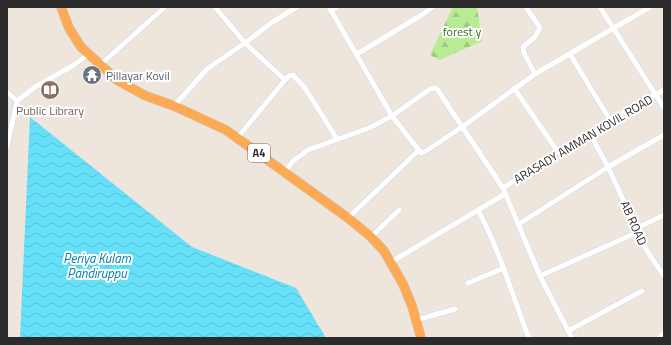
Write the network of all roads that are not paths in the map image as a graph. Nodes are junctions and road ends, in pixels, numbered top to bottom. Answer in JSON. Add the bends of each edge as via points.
{"nodes":[{"id":1,"x":61,"y":7,"type":"edge"},
{"id":2,"x":166,"y":7,"type":"edge"},
{"id":3,"x":215,"y":7,"type":"edge"},
{"id":4,"x":297,"y":7,"type":"edge"},
{"id":5,"x":337,"y":7,"type":"edge"},
{"id":6,"x":433,"y":7,"type":"edge"},
{"id":7,"x":526,"y":7,"type":"edge"},
{"id":8,"x":600,"y":7,"type":"edge"},
{"id":9,"x":650,"y":7,"type":"edge"},
{"id":10,"x":330,"y":9,"type":"edge"},
{"id":11,"x":613,"y":29,"type":"junction"},
{"id":12,"x":245,"y":43,"type":"junction"},
{"id":13,"x":89,"y":54,"type":"junction"},
{"id":14,"x":357,"y":54,"type":"junction"},
{"id":15,"x":570,"y":54,"type":"junction"},
{"id":16,"x":100,"y":65,"type":"junction"},
{"id":17,"x":535,"y":74,"type":"junction"},
{"id":18,"x":285,"y":80,"type":"junction"},
{"id":19,"x":514,"y":88,"type":"junction"},
{"id":20,"x":664,"y":90,"type":"edge"},
{"id":21,"x":7,"y":92,"type":"edge"},
{"id":22,"x":656,"y":95,"type":"junction"},
{"id":23,"x":17,"y":100,"type":"junction"},
{"id":24,"x":174,"y":106,"type":"junction"},
{"id":25,"x":664,"y":108,"type":"edge"},
{"id":26,"x":392,"y":116,"type":"junction"},
{"id":27,"x":610,"y":120,"type":"junction"},
{"id":28,"x":462,"y":127,"type":"junction"},
{"id":29,"x":590,"y":134,"type":"junction"},
{"id":30,"x":664,"y":135,"type":"edge"},
{"id":31,"x":238,"y":138,"type":"junction"},
{"id":32,"x":337,"y":139,"type":"junction"},
{"id":33,"x":7,"y":147,"type":"edge"},
{"id":34,"x":419,"y":150,"type":"junction"},
{"id":35,"x":558,"y":152,"type":"junction"},
{"id":36,"x":608,"y":167,"type":"junction"},
{"id":37,"x":285,"y":172,"type":"junction"},
{"id":38,"x":503,"y":188,"type":"junction"},
{"id":39,"x":505,"y":194,"type":"junction"},
{"id":40,"x":399,"y":210,"type":"dead end"},
{"id":41,"x":478,"y":210,"type":"junction"},
{"id":42,"x":664,"y":215,"type":"edge"},
{"id":43,"x":348,"y":218,"type":"junction"},
{"id":44,"x":519,"y":224,"type":"junction"},
{"id":45,"x":637,"y":230,"type":"junction"},
{"id":46,"x":371,"y":237,"type":"junction"},
{"id":47,"x":391,"y":262,"type":"junction"},
{"id":48,"x":504,"y":268,"type":"junction"},
{"id":49,"x":540,"y":276,"type":"junction"},
{"id":50,"x":664,"y":276,"type":"edge"},
{"id":51,"x":468,"y":283,"type":"dead end"},
{"id":52,"x":642,"y":291,"type":"dead end"},
{"id":53,"x":455,"y":308,"type":"dead end"},
{"id":54,"x":416,"y":320,"type":"junction"},
{"id":55,"x":568,"y":331,"type":"junction"},
{"id":56,"x":664,"y":333,"type":"edge"},
{"id":57,"x":421,"y":338,"type":"edge"},
{"id":58,"x":529,"y":338,"type":"edge"},
{"id":59,"x":572,"y":338,"type":"edge"},
{"id":60,"x":659,"y":338,"type":"edge"}],
"edges":[{"from":1,"to":13,"type":"highway","number":"A4","via":[[72,34]]},
{"from":2,"to":16,"type":"street"},
{"from":3,"to":12,"type":"street"},
{"from":4,"to":12,"type":"street"},
{"from":5,"to":10,"type":"street"},
{"from":6,"to":14,"type":"street"},
{"from":7,"to":17,"type":"street","via":[[540,28],[535,37],[522,47]]},
{"from":8,"to":11,"type":"street"},
{"from":9,"to":11,"type":"street"},
{"from":10,"to":14,"type":"street"},
{"from":11,"to":15,"type":"street"},
{"from":11,"to":22,"type":"street"},
{"from":12,"to":18,"type":"street"},
{"from":12,"to":24,"type":"street","via":[[207,69]]},
{"from":13,"to":16,"type":"highway","number":"A4"},
{"from":13,"to":23,"type":"street","via":[[74,66]]},
{"from":14,"to":26,"type":"street"},
{"from":15,"to":17,"type":"street"},
{"from":15,"to":27,"type":"street"},
{"from":16,"to":24,"type":"highway","number":"A4","via":[[129,88]]},
{"from":17,"to":19,"type":"street"},
{"from":18,"to":31,"type":"street"},
{"from":18,"to":32,"type":"street","via":[[292,75],[305,88]]},
{"from":19,"to":28,"type":"street"},
{"from":19,"to":35,"type":"street"},
{"from":20,"to":22,"type":"street","name":"ARASADY AMMAN KOVIL ROAD"},
{"from":21,"to":23,"type":"street"},
{"from":22,"to":25,"type":"street"},
{"from":22,"to":27,"type":"street","name":"ARASADY AMMAN KOVIL ROAD"},
{"from":23,"to":33,"type":"street"},
{"from":24,"to":31,"type":"highway","number":"A4"},
{"from":26,"to":28,"type":"street","via":[[435,88]]},
{"from":26,"to":32,"type":"street","via":[[369,128]]},
{"from":26,"to":34,"type":"street"},
{"from":27,"to":29,"type":"street","name":"ARASADY AMMAN KOVIL ROAD"},
{"from":28,"to":34,"type":"street","via":[[426,151]]},
{"from":28,"to":38,"type":"street"},
{"from":29,"to":35,"type":"street","name":"ARASADY AMMAN KOVIL ROAD"},
{"from":29,"to":36,"type":"street","name":"AB ROAD"},
{"from":30,"to":36,"type":"street"},
{"from":31,"to":37,"type":"highway","number":"A4"},
{"from":32,"to":37,"type":"street","via":[[308,150],[293,161]]},
{"from":34,"to":43,"type":"street"},
{"from":35,"to":38,"type":"street","name":"ARASADY AMMAN KOVIL ROAD"},
{"from":36,"to":44,"type":"street"},
{"from":36,"to":45,"type":"street","name":"AB ROAD"},
{"from":37,"to":43,"type":"highway","number":"A4"},
{"from":38,"to":39,"type":"street"},
{"from":39,"to":41,"type":"street","name":"ARASADY AMMAN KOVIL ROAD"},
{"from":39,"to":44,"type":"street"},
{"from":40,"to":46,"type":"street"},
{"from":41,"to":47,"type":"street","name":"ARASADY AMMAN KOVIL ROAD"},
{"from":41,"to":48,"type":"street"},
{"from":42,"to":45,"type":"street"},
{"from":43,"to":46,"type":"highway","number":"A4"},
{"from":44,"to":49,"type":"street"},
{"from":45,"to":49,"type":"street"},
{"from":45,"to":50,"type":"street","name":"AB ROAD","via":[[647,251]]},
{"from":46,"to":47,"type":"highway","number":"A4"},
{"from":47,"to":54,"type":"highway","number":"A4","via":[[403,284]]},
{"from":48,"to":51,"type":"street"},
{"from":48,"to":58,"type":"street"},
{"from":49,"to":55,"type":"street"},
{"from":52,"to":55,"type":"street"},
{"from":53,"to":54,"type":"street"},
{"from":54,"to":57,"type":"highway","number":"A4"},
{"from":55,"to":59,"type":"street"},
{"from":56,"to":60,"type":"street"}]}
